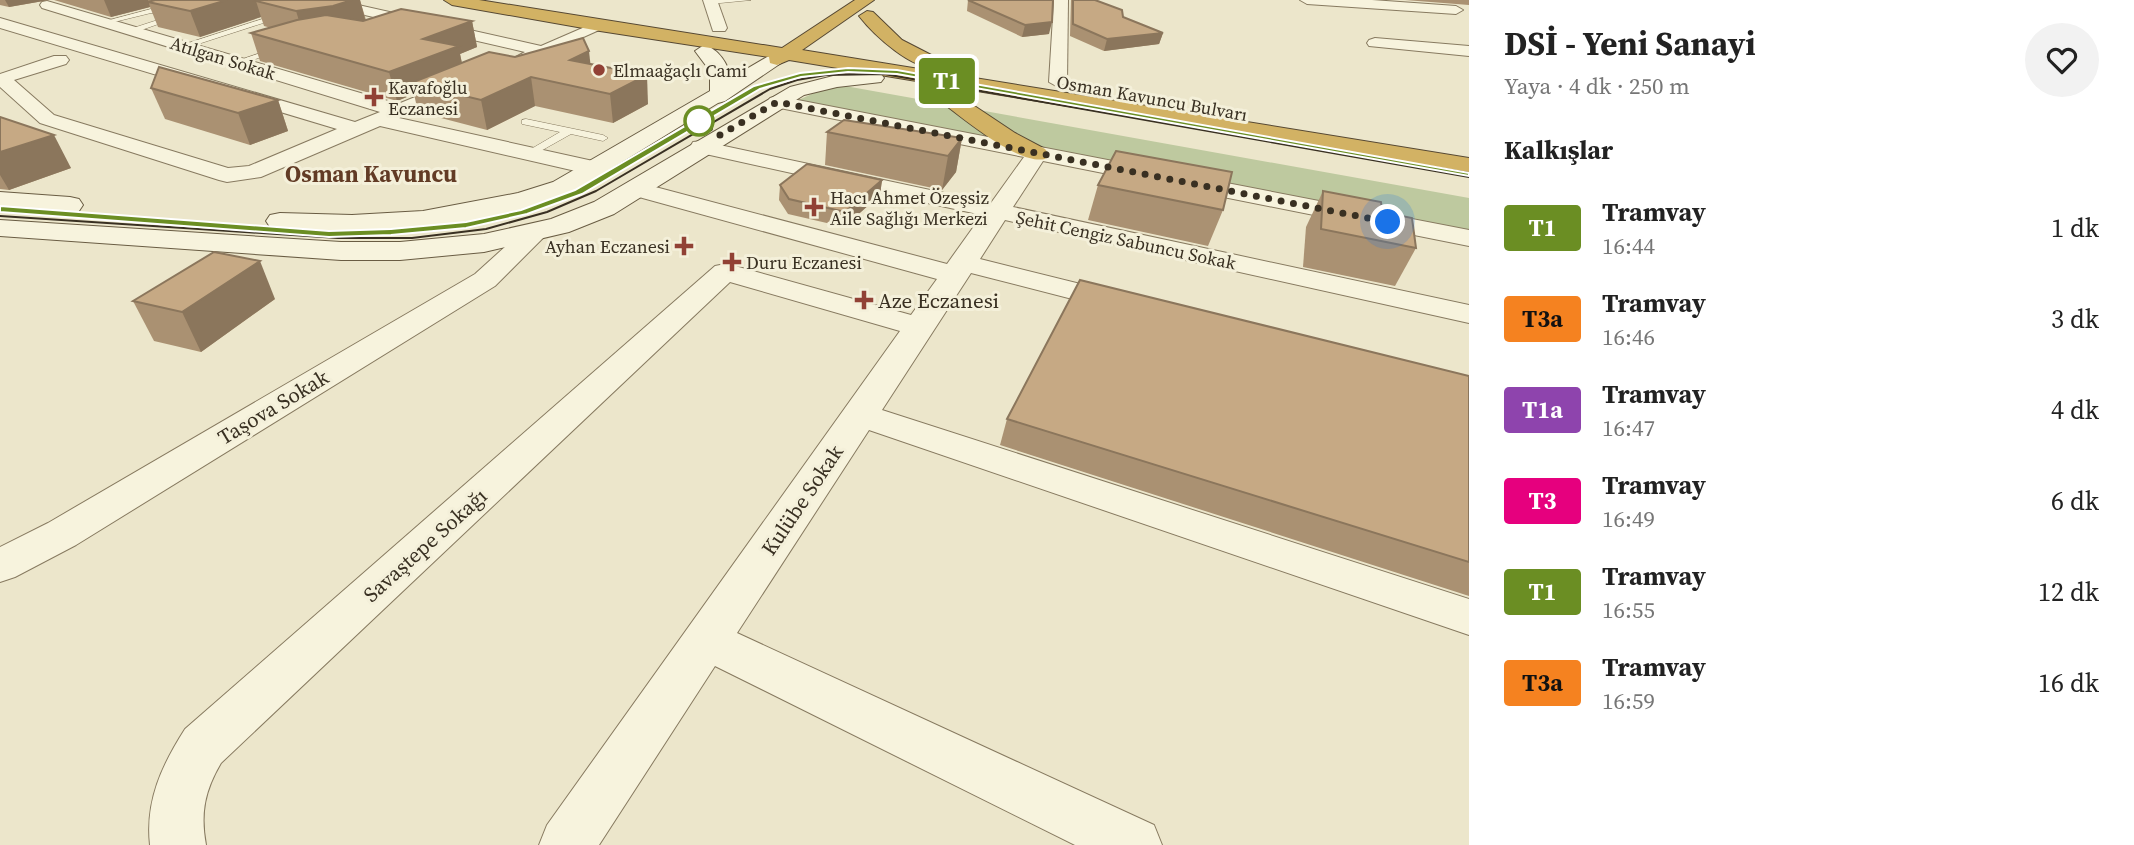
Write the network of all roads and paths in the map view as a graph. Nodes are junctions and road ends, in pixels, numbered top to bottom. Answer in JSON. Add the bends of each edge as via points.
{"nodes":[{"id":1,"x":67,"y":0,"type":"edge"},
{"id":2,"x":452,"y":0,"type":"edge"},
{"id":3,"x":544,"y":0,"type":"edge"},
{"id":4,"x":745,"y":0,"type":"edge"},
{"id":5,"x":1061,"y":0,"type":"edge"},
{"id":6,"x":1307,"y":0,"type":"edge"},
{"id":7,"x":1443,"y":0,"type":"edge"},
{"id":8,"x":710,"y":1,"type":"edge"},
{"id":9,"x":319,"y":3,"type":"edge"},
{"id":10,"x":267,"y":9,"type":"dead end"},
{"id":11,"x":1456,"y":10,"type":"junction"},
{"id":12,"x":866,"y":11,"type":"edge"},
{"id":13,"x":847,"y":14,"type":"junction"},
{"id":14,"x":180,"y":15,"type":"junction"},
{"id":15,"x":189,"y":15,"type":"edge"},
{"id":16,"x":4,"y":17,"type":"edge"},
{"id":17,"x":395,"y":18,"type":"junction"},
{"id":18,"x":1469,"y":19,"type":"edge"},
{"id":19,"x":106,"y":22,"type":"junction"},
{"id":20,"x":372,"y":25,"type":"edge"},
{"id":21,"x":247,"y":26,"type":"junction"},
{"id":22,"x":608,"y":27,"type":"junction"},
{"id":23,"x":719,"y":28,"type":"junction"},
{"id":24,"x":788,"y":29,"type":"dead end"},
{"id":25,"x":133,"y":30,"type":"junction"},
{"id":26,"x":270,"y":32,"type":"edge"},
{"id":27,"x":1375,"y":43,"type":"dead end"},
{"id":28,"x":183,"y":46,"type":"junction"},
{"id":29,"x":291,"y":46,"type":"edge"},
{"id":30,"x":542,"y":51,"type":"junction"},
{"id":31,"x":704,"y":51,"type":"junction"},
{"id":32,"x":1469,"y":51,"type":"edge"},
{"id":33,"x":821,"y":52,"type":"junction"},
{"id":34,"x":780,"y":58,"type":"junction"},
{"id":35,"x":60,"y":60,"type":"dead end"},
{"id":36,"x":238,"y":62,"type":"junction"},
{"id":37,"x":932,"y":63,"type":"junction"},
{"id":38,"x":874,"y":78,"type":"junction"},
{"id":39,"x":1058,"y":82,"type":"junction"},
{"id":40,"x":939,"y":91,"type":"junction"},
{"id":41,"x":718,"y":97,"type":"junction"},
{"id":42,"x":777,"y":102,"type":"junction"},
{"id":43,"x":399,"y":111,"type":"junction"},
{"id":44,"x":379,"y":120,"type":"junction"},
{"id":45,"x":526,"y":122,"type":"dead end"},
{"id":46,"x":356,"y":129,"type":"junction"},
{"id":47,"x":569,"y":131,"type":"junction"},
{"id":48,"x":603,"y":138,"type":"dead end"},
{"id":49,"x":701,"y":147,"type":"junction"},
{"id":50,"x":1469,"y":152,"type":"edge"},
{"id":51,"x":530,"y":154,"type":"junction"},
{"id":52,"x":1037,"y":154,"type":"junction"},
{"id":53,"x":1469,"y":165,"type":"edge"},
{"id":54,"x":593,"y":168,"type":"junction"},
{"id":55,"x":1469,"y":186,"type":"edge"},
{"id":56,"x":636,"y":189,"type":"junction"},
{"id":57,"x":0,"y":200,"type":"edge"},
{"id":58,"x":97,"y":207,"type":"dead end"},
{"id":59,"x":998,"y":212,"type":"junction"},
{"id":60,"x":251,"y":219,"type":"dead end"},
{"id":61,"x":0,"y":228,"type":"edge"},
{"id":62,"x":536,"y":232,"type":"junction"},
{"id":63,"x":1469,"y":238,"type":"edge"},
{"id":64,"x":959,"y":269,"type":"junction"},
{"id":65,"x":1149,"y":309,"type":"edge"},
{"id":66,"x":1469,"y":314,"type":"edge"},
{"id":67,"x":919,"y":327,"type":"junction"},
{"id":68,"x":860,"y":415,"type":"junction"},
{"id":69,"x":0,"y":566,"type":"edge"},
{"id":70,"x":1469,"y":617,"type":"edge"},
{"id":71,"x":706,"y":640,"type":"junction"},
{"id":72,"x":178,"y":845,"type":"edge"},
{"id":73,"x":567,"y":845,"type":"edge"},
{"id":74,"x":1133,"y":845,"type":"edge"}],
"edges":[{"from":1,"to":19,"type":"street","name":"Atılgan Sokak","via":[[41,6]]},
{"from":2,"to":22,"type":"highway","name":"Osman Kavuncu Bulvarı"},
{"from":3,"to":23,"type":"highway","name":"Osman Kavuncu Bulvarı"},
{"from":4,"to":8,"type":"lane"},
{"from":5,"to":39,"type":"street"},
{"from":6,"to":11,"type":"street"},
{"from":7,"to":11,"type":"street"},
{"from":8,"to":23,"type":"street"},
{"from":9,"to":17,"type":"street"},
{"from":10,"to":21,"type":"lane","via":[[289,13]]},
{"from":11,"to":18,"type":"street"},
{"from":12,"to":13,"type":"highway"},
{"from":12,"to":37,"type":"highway","via":[[897,44]]},
{"from":13,"to":24,"type":"highway"},
{"from":13,"to":33,"type":"highway"},
{"from":14,"to":15,"type":"lane"},
{"from":14,"to":19,"type":"lane","via":[[151,11]]},
{"from":14,"to":25,"type":"lane"},
{"from":16,"to":46,"type":"street"},
{"from":17,"to":20,"type":"lane"},
{"from":17,"to":30,"type":"street","via":[[418,27]]},
{"from":19,"to":25,"type":"street","name":"Atılgan Sokak"},
{"from":21,"to":26,"type":"lane"},
{"from":21,"to":28,"type":"lane"},
{"from":22,"to":30,"type":"street"},
{"from":22,"to":31,"type":"highway","via":[[648,42]]},
{"from":22,"to":34,"type":"highway","name":"Osman Kavuncu Bulvarı"},
{"from":23,"to":33,"type":"highway","name":"Osman Kavuncu Bulvarı","via":[[754,32]]},
{"from":25,"to":28,"type":"street","name":"Atılgan Sokak"},
{"from":27,"to":32,"type":"street"},
{"from":28,"to":36,"type":"street","name":"Atılgan Sokak"},
{"from":29,"to":36,"type":"lane"},
{"from":30,"to":43,"type":"street"},
{"from":31,"to":34,"type":"highway"},
{"from":31,"to":41,"type":"street","via":[[715,59],[723,77]]},
{"from":33,"to":34,"type":"highway","name":"Osman Kavuncu Bulvarı"},
{"from":33,"to":37,"type":"highway","name":"Osman Kavuncu Bulvarı"},
{"from":33,"to":38,"type":"highway"},
{"from":33,"to":53,"type":"highway","name":"Osman Kavuncu Bulvarı","via":[[902,71]]},
{"from":34,"to":41,"type":"street"},
{"from":35,"to":46,"type":"street","via":[[4,80],[47,119],[220,175],[253,172]]},
{"from":36,"to":43,"type":"street","name":"Atılgan Sokak"},
{"from":37,"to":39,"type":"highway","name":"Osman Kavuncu Bulvarı"},
{"from":38,"to":40,"type":"highway"},
{"from":38,"to":42,"type":"street","via":[[837,81],[797,91]]},
{"from":39,"to":50,"type":"highway","name":"Osman Kavuncu Bulvarı"},
{"from":40,"to":52,"type":"highway"},
{"from":40,"to":55,"type":"highway"},
{"from":41,"to":54,"type":"street"},
{"from":42,"to":49,"type":"street"},
{"from":42,"to":52,"type":"street"},
{"from":43,"to":44,"type":"street"},
{"from":44,"to":46,"type":"street"},
{"from":44,"to":51,"type":"street"},
{"from":45,"to":47,"type":"lane"},
{"from":47,"to":48,"type":"lane"},
{"from":47,"to":51,"type":"lane"},
{"from":49,"to":56,"type":"street"},
{"from":49,"to":59,"type":"street","name":"Şehit Cengiz Sabuncu Sokak"},
{"from":51,"to":54,"type":"street"},
{"from":52,"to":59,"type":"street","name":"Kulübe Sokak"},
{"from":52,"to":63,"type":"street"},
{"from":54,"to":60,"type":"street","via":[[541,195],[440,219],[367,225]]},
{"from":56,"to":62,"type":"street","via":[[583,217]]},
{"from":56,"to":64,"type":"street"},
{"from":57,"to":58,"type":"street"},
{"from":59,"to":64,"type":"street","name":"Kulübe Sokak"},
{"from":59,"to":66,"type":"street","name":"Şehit Cengiz Sabuncu Sokak"},
{"from":61,"to":62,"type":"street","via":[[372,252],[457,247]]},
{"from":62,"to":69,"type":"street","name":"Taşova Sokak","via":[[485,279],[62,534]]},
{"from":64,"to":65,"type":"street"},
{"from":64,"to":67,"type":"street","name":"Kulübe Sokak"},
{"from":67,"to":68,"type":"street","name":"Kulübe Sokak"},
{"from":67,"to":72,"type":"street","name":"Savaştepe Sokağı","via":[[725,272],[203,746],[177,797],[174,822]]},
{"from":68,"to":70,"type":"street"},
{"from":68,"to":71,"type":"street","name":"Kulübe Sokak"},
{"from":71,"to":73,"type":"street","name":"Kulübe Sokak"},
{"from":71,"to":74,"type":"street"}]}
